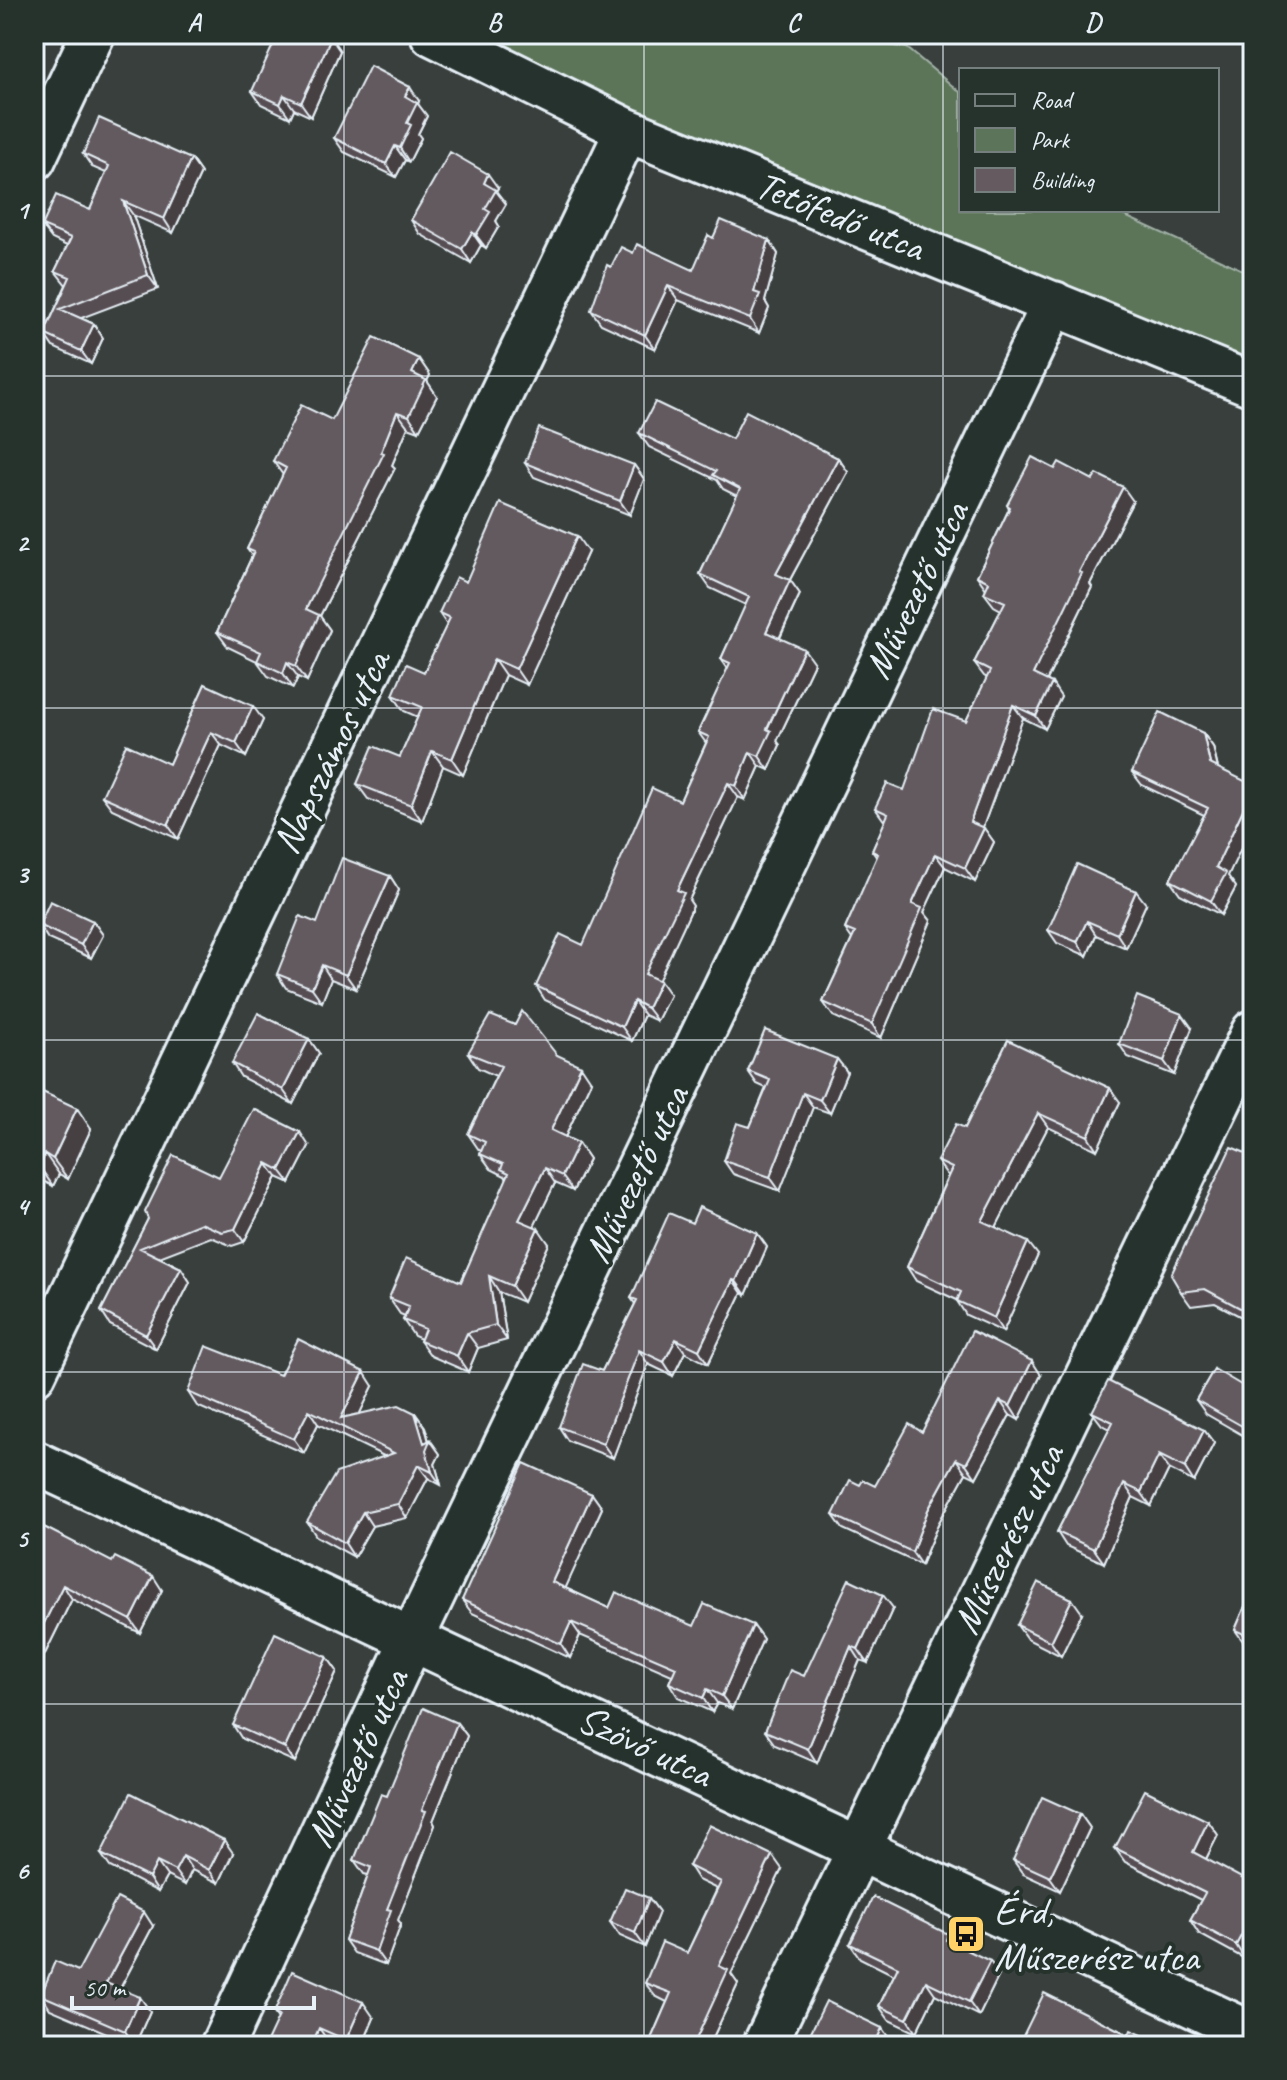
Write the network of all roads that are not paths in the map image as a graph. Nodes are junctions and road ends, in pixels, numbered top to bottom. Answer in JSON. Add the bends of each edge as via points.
{"nodes":[{"id":1,"x":93,"y":34,"type":"edge"},
{"id":2,"x":432,"y":34,"type":"edge"},
{"id":3,"x":627,"y":130,"type":"junction"},
{"id":4,"x":34,"y":159,"type":"edge"},
{"id":5,"x":1054,"y":303,"type":"junction"},
{"id":6,"x":1253,"y":385,"type":"edge"},
{"id":7,"x":1253,"y":1032,"type":"edge"},
{"id":8,"x":34,"y":1374,"type":"edge"},
{"id":9,"x":34,"y":1462,"type":"edge"},
{"id":10,"x":413,"y":1637,"type":"junction"},
{"id":11,"x":858,"y":1846,"type":"junction"},
{"id":12,"x":1253,"y":2034,"type":"edge"},
{"id":13,"x":222,"y":2046,"type":"edge"},
{"id":14,"x":764,"y":2046,"type":"edge"}],
"edges":[{"from":1,"to":4,"type":"street"},
{"from":2,"to":3,"type":"street","name":"Tetőfedő utca"},
{"from":3,"to":5,"type":"street","name":"Tetőfedő utca"},
{"from":3,"to":8,"type":"street","name":"Napszámos utca"},
{"from":5,"to":6,"type":"street","name":"Tetőfedő utca"},
{"from":5,"to":10,"type":"street","name":"Művezető utca"},
{"from":7,"to":11,"type":"street","name":"Műszerész utca"},
{"from":9,"to":10,"type":"street","name":"Szövő utca"},
{"from":10,"to":11,"type":"street","name":"Szövő utca"},
{"from":10,"to":13,"type":"street","name":"Művezető utca"},
{"from":11,"to":12,"type":"street","name":"Szövő utca"},
{"from":11,"to":14,"type":"street","name":"Műszerész utca"}]}
